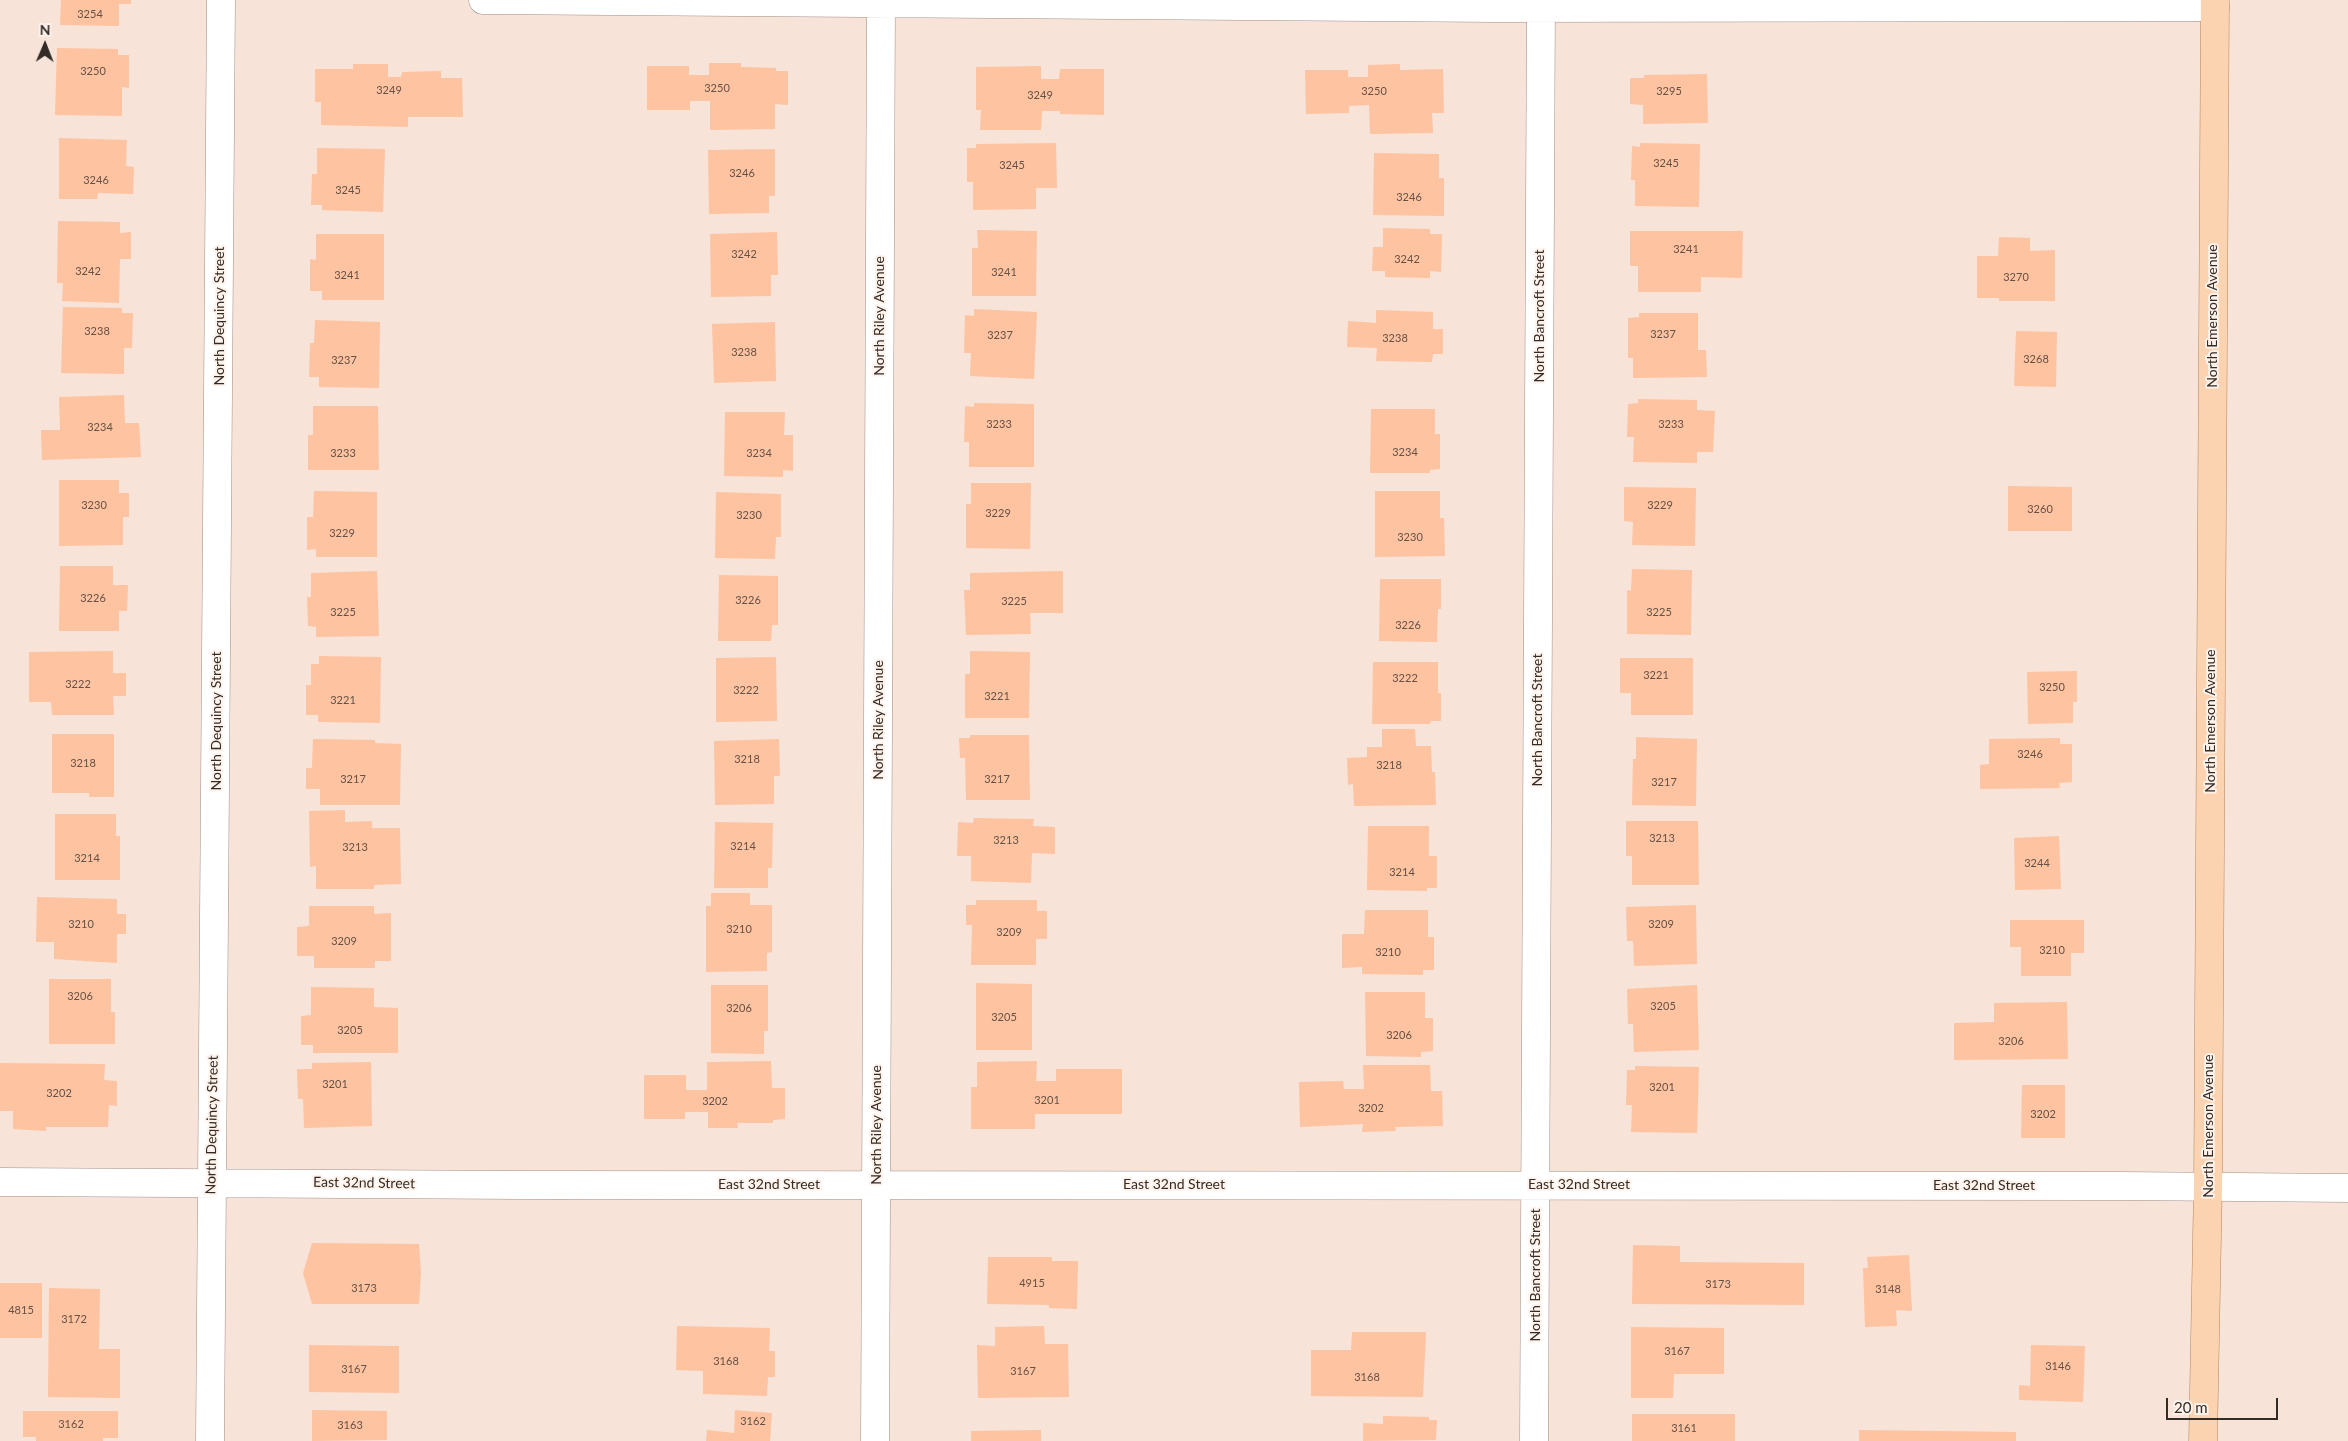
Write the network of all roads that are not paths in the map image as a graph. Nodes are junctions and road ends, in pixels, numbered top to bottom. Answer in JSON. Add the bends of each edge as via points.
{"nodes":[{"id":1,"x":221,"y":0,"type":"edge"},
{"id":2,"x":483,"y":0,"type":"edge"},
{"id":3,"x":881,"y":2,"type":"edge"},
{"id":4,"x":2215,"y":3,"type":"edge"},
{"id":5,"x":1541,"y":4,"type":"edge"},
{"id":6,"x":0,"y":1182,"type":"edge"},
{"id":7,"x":212,"y":1182,"type":"junction"},
{"id":8,"x":876,"y":1184,"type":"junction"},
{"id":9,"x":1536,"y":1184,"type":"junction"},
{"id":10,"x":2208,"y":1186,"type":"junction"},
{"id":11,"x":2348,"y":1188,"type":"edge"},
{"id":12,"x":210,"y":1441,"type":"edge"},
{"id":13,"x":875,"y":1441,"type":"edge"},
{"id":14,"x":1534,"y":1441,"type":"edge"},
{"id":15,"x":2203,"y":1441,"type":"edge"}],
"edges":[{"from":1,"to":7,"type":"street","name":"North Dequincy Street"},
{"from":2,"to":3,"type":"street"},
{"from":3,"to":5,"type":"street"},
{"from":3,"to":8,"type":"street","name":"North Riley Avenue"},
{"from":4,"to":5,"type":"street"},
{"from":4,"to":10,"type":"main road","name":"North Emerson Avenue"},
{"from":5,"to":9,"type":"street","name":"North Bancroft Street"},
{"from":6,"to":7,"type":"street","name":"East 32nd Street"},
{"from":7,"to":8,"type":"street","name":"East 32nd Street"},
{"from":7,"to":12,"type":"street","name":"North Dequincy Street"},
{"from":8,"to":9,"type":"street","name":"East 32nd Street"},
{"from":8,"to":13,"type":"street","name":"North Riley Avenue"},
{"from":9,"to":10,"type":"street","name":"East 32nd Street"},
{"from":9,"to":14,"type":"street","name":"North Bancroft Street"},
{"from":10,"to":11,"type":"street","name":"East 32nd Street"},
{"from":10,"to":15,"type":"main road","name":"North Emerson Avenue"}]}
